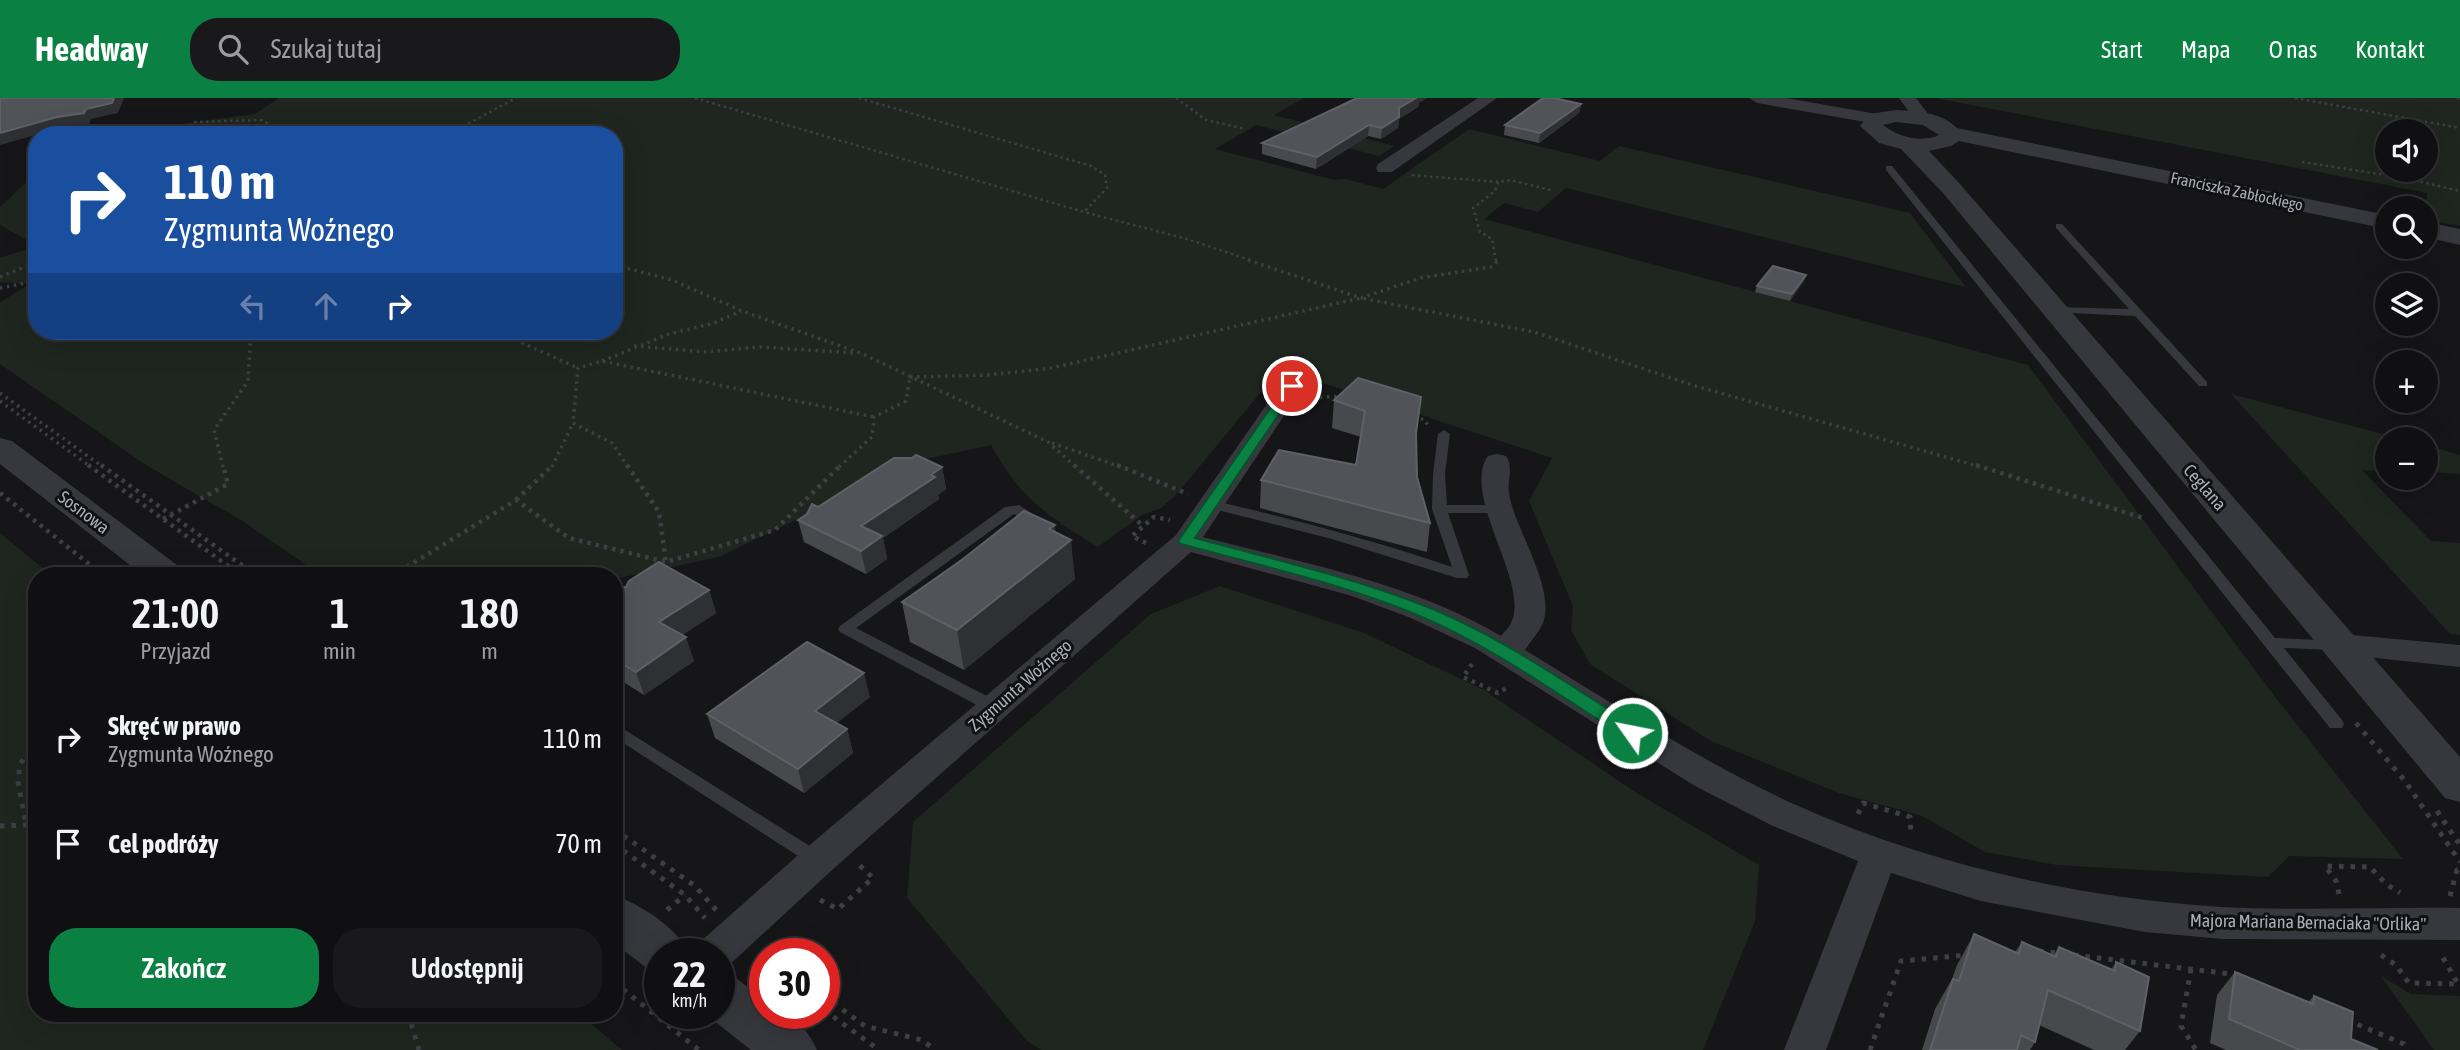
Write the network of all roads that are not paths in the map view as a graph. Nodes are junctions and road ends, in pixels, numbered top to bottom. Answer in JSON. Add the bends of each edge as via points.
{"nodes":[{"id":1,"x":1489,"y":98,"type":"edge"},
{"id":2,"x":1757,"y":98,"type":"edge"},
{"id":3,"x":1891,"y":111,"type":"edge"},
{"id":4,"x":1944,"y":139,"type":"junction"},
{"id":5,"x":1907,"y":142,"type":"junction"},
{"id":6,"x":1385,"y":168,"type":"road end"},
{"id":7,"x":1889,"y":168,"type":"dead end"},
{"id":8,"x":1951,"y":188,"type":"junction"},
{"id":9,"x":2375,"y":220,"type":"edge"},
{"id":10,"x":2059,"y":226,"type":"dead end"},
{"id":11,"x":2438,"y":232,"type":"edge"},
{"id":12,"x":2460,"y":237,"type":"edge"},
{"id":13,"x":2053,"y":310,"type":"junction"},
{"id":14,"x":2138,"y":313,"type":"junction"},
{"id":15,"x":2203,"y":384,"type":"dead end"},
{"id":16,"x":1288,"y":391,"type":"road end"},
{"id":17,"x":1444,"y":434,"type":"road end"},
{"id":18,"x":0,"y":448,"type":"edge"},
{"id":19,"x":1497,"y":462,"type":"dead end"},
{"id":20,"x":1204,"y":501,"type":"junction"},
{"id":21,"x":1439,"y":509,"type":"junction"},
{"id":22,"x":1500,"y":509,"type":"junction"},
{"id":23,"x":1045,"y":529,"type":"edge"},
{"id":24,"x":1186,"y":541,"type":"junction"},
{"id":25,"x":155,"y":567,"type":"edge"},
{"id":26,"x":2270,"y":643,"type":"junction"},
{"id":27,"x":2341,"y":645,"type":"junction"},
{"id":28,"x":2460,"y":656,"type":"edge"},
{"id":29,"x":1514,"y":669,"type":"junction"},
{"id":30,"x":994,"y":707,"type":"junction"},
{"id":31,"x":2336,"y":724,"type":"dead end"},
{"id":32,"x":623,"y":735,"type":"edge"},
{"id":33,"x":2460,"y":786,"type":"edge"},
{"id":34,"x":1879,"y":854,"type":"junction"},
{"id":35,"x":818,"y":860,"type":"junction"},
{"id":36,"x":623,"y":922,"type":"edge"},
{"id":37,"x":2454,"y":936,"type":"edge"},
{"id":38,"x":644,"y":938,"type":"edge"},
{"id":39,"x":734,"y":938,"type":"edge"},
{"id":40,"x":735,"y":1007,"type":"edge"},
{"id":41,"x":791,"y":1050,"type":"edge"},
{"id":42,"x":1805,"y":1050,"type":"edge"}],
"edges":[{"from":1,"to":6,"type":"street"},
{"from":2,"to":3,"type":"street"},
{"from":3,"to":4,"type":"street","via":[[1945,127]]},
{"from":3,"to":5,"type":"street","via":[[1882,135]]},
{"from":4,"to":5,"type":"street"},
{"from":4,"to":8,"type":"street","name":"Ceglana"},
{"from":4,"to":9,"type":"street","name":"Franciszka Zabłockiego","via":[[2086,160]]},
{"from":5,"to":8,"type":"street","name":"Ceglana"},
{"from":7,"to":26,"type":"lane"},
{"from":8,"to":13,"type":"street","name":"Ceglana"},
{"from":10,"to":14,"type":"lane"},
{"from":11,"to":12,"type":"street"},
{"from":13,"to":14,"type":"lane"},
{"from":13,"to":27,"type":"street","name":"Ceglana"},
{"from":14,"to":15,"type":"lane"},
{"from":16,"to":20,"type":"street","name":"Zygmunta Woźnego"},
{"from":17,"to":21,"type":"lane","via":[[1437,475]]},
{"from":18,"to":25,"type":"street","name":"Sosnowa"},
{"from":19,"to":22,"type":"street","via":[[1495,493]]},
{"from":20,"to":21,"type":"lane","via":[[1368,543],[1462,575]]},
{"from":20,"to":24,"type":"street","name":"Zygmunta Woźnego"},
{"from":21,"to":22,"type":"lane"},
{"from":22,"to":29,"type":"street","via":[[1528,600],[1528,622]]},
{"from":23,"to":30,"type":"lane","via":[[1018,509],[1010,510],[845,629]]},
{"from":24,"to":29,"type":"street","name":"Majora Mariana Bernaciaka \"Orlika\"","via":[[1363,589],[1422,611]]},
{"from":24,"to":30,"type":"street","name":"Zygmunta Woźnego"},
{"from":26,"to":27,"type":"lane"},
{"from":26,"to":31,"type":"lane"},
{"from":27,"to":28,"type":"street"},
{"from":27,"to":33,"type":"street","name":"Ceglana"},
{"from":29,"to":34,"type":"street","name":"Majora Mariana Bernaciaka \"Orlika\"","via":[[1707,777],[1784,816]]},
{"from":30,"to":35,"type":"street","name":"Zygmunta Woźnego"},
{"from":32,"to":35,"type":"lane"},
{"from":34,"to":37,"type":"street","name":"Majora Mariana Bernaciaka \"Orlika\"","via":[[1981,886],[2145,916]]},
{"from":34,"to":42,"type":"street"},
{"from":35,"to":39,"type":"street","name":"Zygmunta Woźnego"},
{"from":36,"to":38,"type":"street"},
{"from":40,"to":41,"type":"street"}]}
